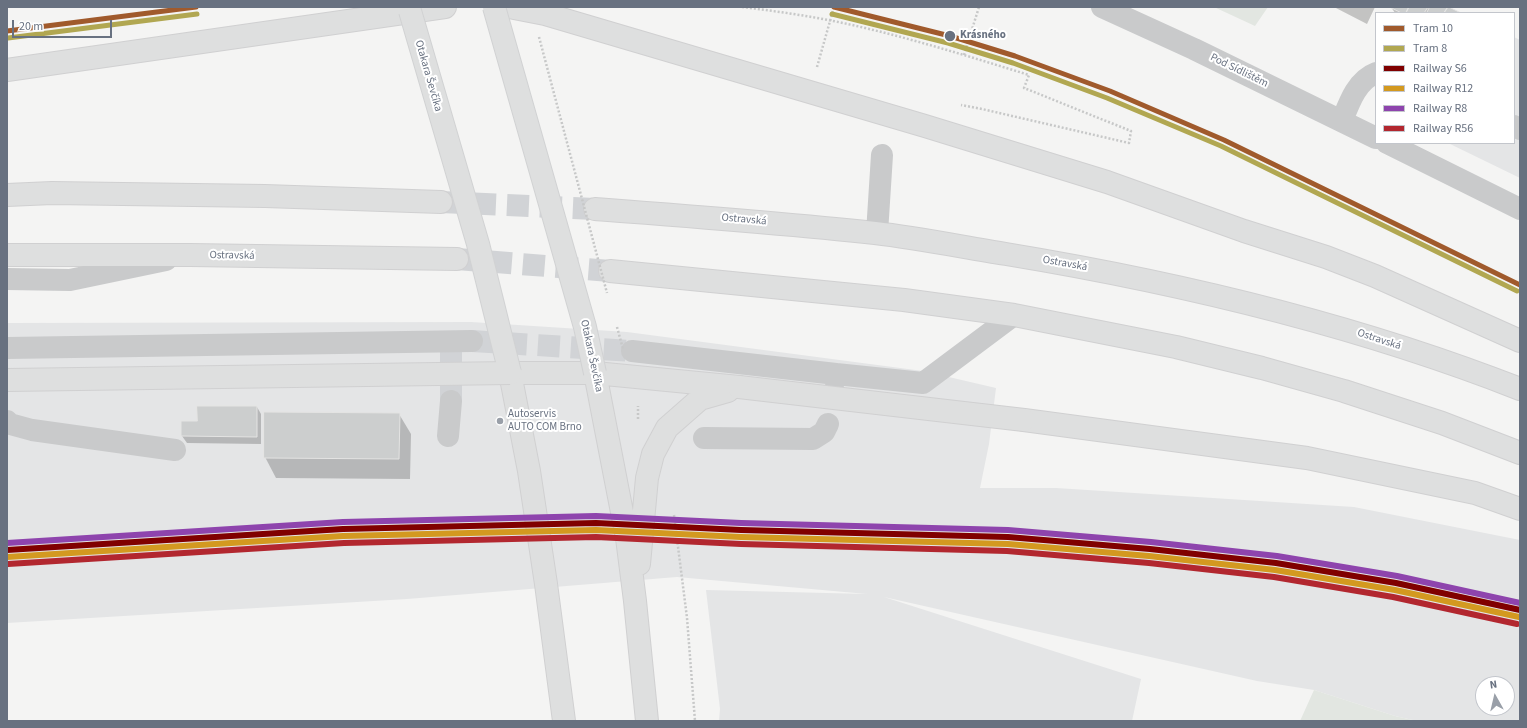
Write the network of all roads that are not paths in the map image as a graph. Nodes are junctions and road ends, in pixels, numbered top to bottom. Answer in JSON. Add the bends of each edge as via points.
{"nodes":[{"id":1,"x":318,"y":7,"type":"edge"},
{"id":2,"x":445,"y":7,"type":"edge"},
{"id":3,"x":494,"y":7,"type":"edge"},
{"id":4,"x":509,"y":7,"type":"edge"},
{"id":5,"x":1102,"y":7,"type":"edge"},
{"id":6,"x":410,"y":12,"type":"junction"},
{"id":7,"x":274,"y":31,"type":"junction"},
{"id":8,"x":7,"y":70,"type":"edge"},
{"id":9,"x":1375,"y":74,"type":"edge"},
{"id":10,"x":1342,"y":121,"type":"junction"},
{"id":11,"x":1375,"y":138,"type":"edge"},
{"id":12,"x":1389,"y":144,"type":"edge"},
{"id":13,"x":882,"y":155,"type":"dead end"},
{"id":14,"x":7,"y":195,"type":"edge"},
{"id":15,"x":441,"y":202,"type":"tunnel mouth"},
{"id":16,"x":595,"y":209,"type":"tunnel mouth"},
{"id":17,"x":1520,"y":209,"type":"edge"},
{"id":18,"x":877,"y":233,"type":"junction"},
{"id":19,"x":7,"y":255,"type":"edge"},
{"id":20,"x":190,"y":255,"type":"junction"},
{"id":21,"x":457,"y":259,"type":"tunnel mouth"},
{"id":22,"x":610,"y":271,"type":"tunnel mouth"},
{"id":23,"x":7,"y":279,"type":"edge"},
{"id":24,"x":1014,"y":315,"type":"junction"},
{"id":25,"x":472,"y":341,"type":"tunnel mouth"},
{"id":26,"x":1520,"y":341,"type":"edge"},
{"id":27,"x":7,"y":348,"type":"edge"},
{"id":28,"x":627,"y":350,"type":"tunnel mouth"},
{"id":29,"x":510,"y":373,"type":"junction"},
{"id":30,"x":595,"y":373,"type":"junction"},
{"id":31,"x":7,"y":380,"type":"edge"},
{"id":32,"x":739,"y":387,"type":"junction"},
{"id":33,"x":1520,"y":389,"type":"edge"},
{"id":34,"x":452,"y":402,"type":"tunnel mouth"},
{"id":35,"x":7,"y":421,"type":"edge"},
{"id":36,"x":828,"y":424,"type":"dead end"},
{"id":37,"x":448,"y":436,"type":"dead end"},
{"id":38,"x":704,"y":438,"type":"dead end"},
{"id":39,"x":175,"y":450,"type":"dead end"},
{"id":40,"x":1520,"y":453,"type":"edge"},
{"id":41,"x":1520,"y":509,"type":"edge"},
{"id":42,"x":635,"y":601,"type":"junction"},
{"id":43,"x":563,"y":713,"type":"edge"},
{"id":44,"x":647,"y":717,"type":"edge"}],
"edges":[{"from":1,"to":7,"type":"main road","via":[[296,22]]},
{"from":2,"to":6,"type":"main road"},
{"from":3,"to":30,"type":"main road","name":"Otakara Ševčíka","bridge":true,"via":[[585,327]]},
{"from":4,"to":26,"type":"main road","via":[[545,14],[1107,182],[1326,257],[1401,287]]},
{"from":5,"to":10,"type":"street","name":"Pod Sídlištěm"},
{"from":6,"to":7,"type":"main road"},
{"from":6,"to":29,"type":"main road","name":"Otakara Ševčíka","bridge":true,"via":[[478,244]]},
{"from":7,"to":8,"type":"main road"},
{"from":9,"to":10,"type":"street","via":[[1361,83]]},
{"from":10,"to":11,"type":"street","name":"Pod Sídlištěm"},
{"from":12,"to":17,"type":"street"},
{"from":13,"to":18,"type":"street"},
{"from":14,"to":15,"type":"main road","via":[[52,193],[265,196]]},
{"from":16,"to":18,"type":"main road","name":"Ostravská","via":[[727,218]]},
{"from":18,"to":33,"type":"main road","name":"Ostravská","via":[[1139,277],[1254,304],[1345,329]]},
{"from":19,"to":20,"type":"main road","name":"Ostravská"},
{"from":20,"to":21,"type":"main road","name":"Ostravská"},
{"from":20,"to":23,"type":"street","via":[[70,280]]},
{"from":22,"to":24,"type":"main road","via":[[904,300]]},
{"from":24,"to":28,"type":"street","via":[[923,384],[835,377]]},
{"from":24,"to":40,"type":"main road","via":[[1176,347],[1262,368],[1344,391]]},
{"from":25,"to":27,"type":"street","via":[[451,344]]},
{"from":29,"to":30,"type":"main road"},
{"from":29,"to":31,"type":"main road","bridge":true},
{"from":29,"to":43,"type":"main road","name":"Otakara Ševčíka","via":[[529,471]]},
{"from":30,"to":32,"type":"main road"},
{"from":30,"to":42,"type":"main road","name":"Otakara Ševčíka","via":[[627,538]]},
{"from":32,"to":41,"type":"main road","bridge":true,"via":[[1024,420],[1307,458],[1475,493]]},
{"from":32,"to":42,"type":"main road","via":[[700,398],[667,428],[653,454],[647,478]]},
{"from":34,"to":37,"type":"street"},
{"from":35,"to":39,"type":"street","via":[[32,430]]},
{"from":36,"to":38,"type":"street","via":[[824,432],[813,439]]},
{"from":42,"to":44,"type":"main road","name":"Otakara Ševčíka"}]}
